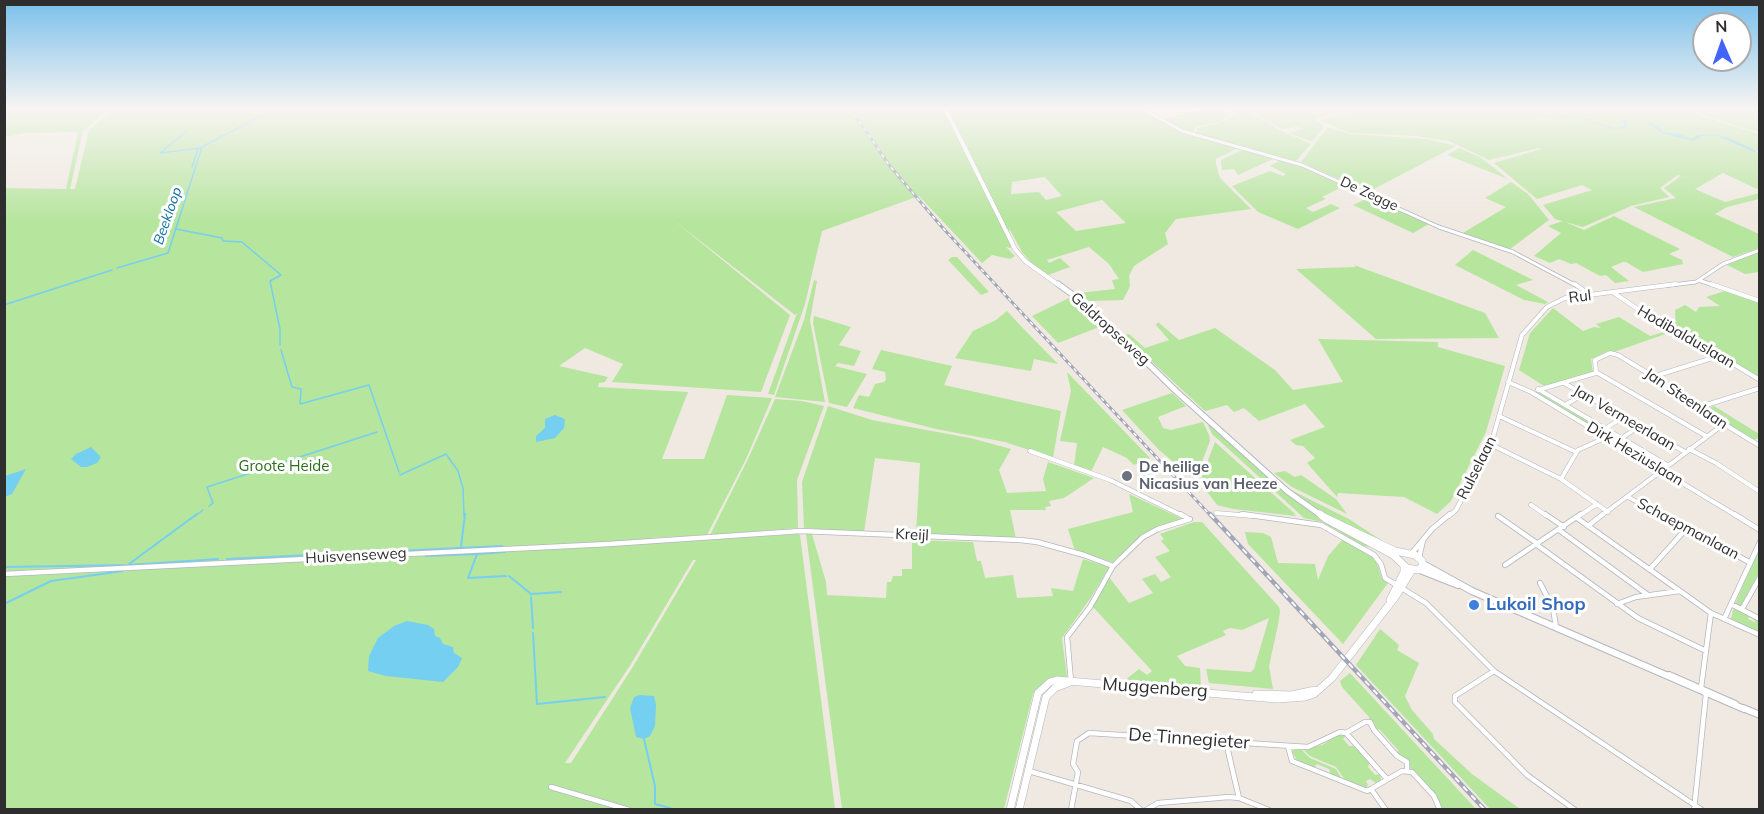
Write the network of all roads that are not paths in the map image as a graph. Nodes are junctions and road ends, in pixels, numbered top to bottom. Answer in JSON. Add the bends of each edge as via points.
{"nodes":[{"id":1,"x":964,"y":146,"type":"edge"},
{"id":2,"x":1235,"y":146,"type":"edge"},
{"id":3,"x":1760,"y":250,"type":"edge"},
{"id":4,"x":1701,"y":280,"type":"junction"},
{"id":5,"x":1614,"y":293,"type":"junction"},
{"id":6,"x":1591,"y":296,"type":"junction"},
{"id":7,"x":1760,"y":301,"type":"edge"},
{"id":8,"x":1720,"y":355,"type":"junction"},
{"id":9,"x":1596,"y":372,"type":"junction"},
{"id":10,"x":1654,"y":376,"type":"junction"},
{"id":11,"x":1760,"y":380,"type":"edge"},
{"id":12,"x":1508,"y":382,"type":"junction"},
{"id":13,"x":1564,"y":383,"type":"junction"},
{"id":14,"x":1760,"y":388,"type":"edge"},
{"id":15,"x":1538,"y":389,"type":"junction"},
{"id":16,"x":1531,"y":392,"type":"junction"},
{"id":17,"x":1582,"y":394,"type":"junction"},
{"id":18,"x":1565,"y":405,"type":"junction"},
{"id":19,"x":1702,"y":406,"type":"junction"},
{"id":20,"x":1499,"y":416,"type":"junction"},
{"id":21,"x":1724,"y":424,"type":"junction"},
{"id":22,"x":1605,"y":429,"type":"junction"},
{"id":23,"x":1706,"y":436,"type":"junction"},
{"id":24,"x":1607,"y":437,"type":"junction"},
{"id":25,"x":1622,"y":438,"type":"junction"},
{"id":26,"x":1490,"y":444,"type":"junction"},
{"id":27,"x":1759,"y":444,"type":"edge"},
{"id":28,"x":1030,"y":451,"type":"dead end"},
{"id":29,"x":1687,"y":451,"type":"junction"},
{"id":30,"x":1576,"y":452,"type":"junction"},
{"id":31,"x":1667,"y":465,"type":"junction"},
{"id":32,"x":1662,"y":470,"type":"junction"},
{"id":33,"x":1561,"y":479,"type":"junction"},
{"id":34,"x":1760,"y":492,"type":"edge"},
{"id":35,"x":1628,"y":497,"type":"junction"},
{"id":36,"x":1597,"y":504,"type":"junction"},
{"id":37,"x":1532,"y":505,"type":"dead end"},
{"id":38,"x":1608,"y":512,"type":"junction"},
{"id":39,"x":1216,"y":513,"type":"dead end"},
{"id":40,"x":1497,"y":516,"type":"dead end"},
{"id":41,"x":1577,"y":518,"type":"junction"},
{"id":42,"x":1588,"y":526,"type":"junction"},
{"id":43,"x":1687,"y":528,"type":"junction"},
{"id":44,"x":1561,"y":529,"type":"junction"},
{"id":45,"x":1760,"y":530,"type":"edge"},
{"id":46,"x":707,"y":538,"type":"joint"},
{"id":47,"x":1423,"y":539,"type":"junction"},
{"id":48,"x":1760,"y":542,"type":"edge"},
{"id":49,"x":1538,"y":545,"type":"junction"},
{"id":50,"x":1411,"y":554,"type":"junction"},
{"id":51,"x":1401,"y":556,"type":"junction"},
{"id":52,"x":1749,"y":562,"type":"junction"},
{"id":53,"x":1421,"y":564,"type":"junction"},
{"id":54,"x":1505,"y":565,"type":"dead end"},
{"id":55,"x":1113,"y":566,"type":"junction"},
{"id":56,"x":1404,"y":566,"type":"junction"},
{"id":57,"x":1650,"y":569,"type":"junction"},
{"id":58,"x":1412,"y":570,"type":"junction"},
{"id":59,"x":4,"y":574,"type":"edge"},
{"id":60,"x":1760,"y":577,"type":"edge"},
{"id":61,"x":1540,"y":583,"type":"dead end"},
{"id":62,"x":1399,"y":587,"type":"junction"},
{"id":63,"x":1681,"y":591,"type":"junction"},
{"id":64,"x":1648,"y":595,"type":"junction"},
{"id":65,"x":1617,"y":604,"type":"junction"},
{"id":66,"x":1731,"y":604,"type":"junction"},
{"id":67,"x":1742,"y":609,"type":"junction"},
{"id":68,"x":1711,"y":613,"type":"junction"},
{"id":69,"x":1724,"y":619,"type":"junction"},
{"id":70,"x":1760,"y":619,"type":"edge"},
{"id":71,"x":1556,"y":628,"type":"junction"},
{"id":72,"x":1760,"y":635,"type":"edge"},
{"id":73,"x":1706,"y":651,"type":"junction"},
{"id":74,"x":1494,"y":671,"type":"junction"},
{"id":75,"x":1071,"y":682,"type":"junction"},
{"id":76,"x":1704,"y":691,"type":"junction"},
{"id":77,"x":1760,"y":715,"type":"edge"},
{"id":78,"x":1346,"y":732,"type":"junction"},
{"id":79,"x":1226,"y":742,"type":"junction"},
{"id":80,"x":1288,"y":746,"type":"junction"},
{"id":81,"x":1024,"y":769,"type":"junction"},
{"id":82,"x":1407,"y":771,"type":"junction"},
{"id":83,"x":1387,"y":779,"type":"junction"},
{"id":84,"x":1075,"y":785,"type":"junction"},
{"id":85,"x":551,"y":787,"type":"dead end"},
{"id":86,"x":1371,"y":789,"type":"junction"},
{"id":87,"x":1239,"y":798,"type":"junction"},
{"id":88,"x":1695,"y":807,"type":"edge"},
{"id":89,"x":629,"y":810,"type":"edge"},
{"id":90,"x":1010,"y":810,"type":"edge"},
{"id":91,"x":1019,"y":810,"type":"edge"},
{"id":92,"x":1071,"y":810,"type":"edge"},
{"id":93,"x":1141,"y":810,"type":"edge"},
{"id":94,"x":1146,"y":810,"type":"edge"},
{"id":95,"x":1269,"y":810,"type":"edge"},
{"id":96,"x":1386,"y":810,"type":"edge"},
{"id":97,"x":1440,"y":810,"type":"edge"},
{"id":98,"x":1575,"y":810,"type":"edge"},
{"id":99,"x":1702,"y":810,"type":"edge"}],
"edges":[{"from":1,"to":51,"type":"main road","name":"Geldropseweg","via":[[1024,261],[1090,307],[1287,491],[1322,516]]},
{"from":2,"to":6,"type":"street","name":"De Zegge","via":[[1302,165],[1439,227],[1524,256]]},
{"from":3,"to":4,"type":"street","name":"Rul","via":[[1724,264]]},
{"from":4,"to":5,"type":"street","name":"Rul"},
{"from":4,"to":7,"type":"street","name":"Rul"},
{"from":5,"to":6,"type":"street","name":"Rul"},
{"from":5,"to":8,"type":"street","name":"Hodibalduslaan","via":[[1667,329]]},
{"from":6,"to":12,"type":"street","name":"Rul","via":[[1554,302],[1540,315],[1522,335]]},
{"from":8,"to":10,"type":"street"},
{"from":8,"to":11,"type":"street","name":"Hodibalduslaan"},
{"from":9,"to":10,"type":"street","name":"Jan Steenlaan","via":[[1594,361],[1612,353]]},
{"from":9,"to":13,"type":"street"},
{"from":9,"to":23,"type":"street"},
{"from":10,"to":19,"type":"street","name":"Jan Steenlaan"},
{"from":12,"to":16,"type":"street","name":"Dirk Heziuslaan"},
{"from":12,"to":20,"type":"street","name":"Rulselaan"},
{"from":13,"to":15,"type":"street"},
{"from":13,"to":17,"type":"street","name":"Jan Vermeerlaan"},
{"from":14,"to":19,"type":"street"},
{"from":15,"to":16,"type":"street"},
{"from":15,"to":18,"type":"street","name":"Dirk Heziuslaan"},
{"from":16,"to":24,"type":"street","name":"Dirk Heziuslaan"},
{"from":17,"to":18,"type":"street"},
{"from":17,"to":29,"type":"street","name":"Jan Vermeerlaan"},
{"from":18,"to":22,"type":"street","name":"Dirk Heziuslaan"},
{"from":19,"to":21,"type":"street","name":"Jan Steenlaan","via":[[1723,419]]},
{"from":20,"to":26,"type":"street","name":"Rulselaan"},
{"from":20,"to":30,"type":"street"},
{"from":21,"to":23,"type":"street"},
{"from":21,"to":27,"type":"street","name":"Jan Steenlaan"},
{"from":22,"to":25,"type":"street","name":"Dirk Heziuslaan"},
{"from":22,"to":25,"type":"street","name":"Dirk Heziuslaan","via":[[1620,419],[1636,428]]},
{"from":23,"to":29,"type":"street"},
{"from":24,"to":30,"type":"street"},
{"from":24,"to":32,"type":"street","name":"Dirk Heziuslaan"},
{"from":25,"to":31,"type":"street","name":"Dirk Heziuslaan"},
{"from":26,"to":33,"type":"street"},
{"from":26,"to":47,"type":"street","name":"Rulselaan","via":[[1456,510]]},
{"from":28,"to":55,"type":"street","via":[[1110,480],[1190,519],[1143,537]]},
{"from":29,"to":31,"type":"street"},
{"from":29,"to":34,"type":"street","name":"Jan Vermeerlaan","via":[[1716,463]]},
{"from":30,"to":33,"type":"street"},
{"from":31,"to":32,"type":"street"},
{"from":32,"to":35,"type":"street"},
{"from":32,"to":45,"type":"street","name":"Dirk Heziuslaan"},
{"from":33,"to":36,"type":"street"},
{"from":35,"to":38,"type":"street"},
{"from":35,"to":43,"type":"street","name":"Schaepmanlaan"},
{"from":36,"to":38,"type":"street"},
{"from":36,"to":41,"type":"street"},
{"from":37,"to":44,"type":"street"},
{"from":38,"to":42,"type":"street"},
{"from":39,"to":62,"type":"street","via":[[1321,525],[1374,555],[1385,578]]},
{"from":40,"to":49,"type":"street"},
{"from":41,"to":42,"type":"street"},
{"from":41,"to":44,"type":"street"},
{"from":42,"to":57,"type":"street"},
{"from":43,"to":52,"type":"street","name":"Schaepmanlaan"},
{"from":43,"to":57,"type":"street"},
{"from":44,"to":49,"type":"street"},
{"from":44,"to":64,"type":"street"},
{"from":46,"to":55,"type":"street","name":"Kreijl","via":[[801,531],[1020,540]]},
{"from":46,"to":59,"type":"street","name":"Huisvenseweg"},
{"from":47,"to":50,"type":"street","name":"Rulselaan"},
{"from":47,"to":53,"type":"street"},
{"from":48,"to":52,"type":"street"},
{"from":49,"to":54,"type":"street"},
{"from":49,"to":65,"type":"street"},
{"from":50,"to":51,"type":"main road"},
{"from":50,"to":53,"type":"main road"},
{"from":51,"to":56,"type":"main road"},
{"from":52,"to":66,"type":"street"},
{"from":53,"to":58,"type":"main road"},
{"from":53,"to":71,"type":"street"},
{"from":55,"to":75,"type":"street","via":[[1067,637]]},
{"from":56,"to":58,"type":"main road"},
{"from":56,"to":62,"type":"main road","name":"Muggenberg"},
{"from":57,"to":63,"type":"street"},
{"from":58,"to":62,"type":"main road","name":"Muggenberg"},
{"from":60,"to":67,"type":"street"},
{"from":61,"to":71,"type":"street","via":[[1553,608]]},
{"from":62,"to":74,"type":"street","via":[[1426,603]]},
{"from":62,"to":75,"type":"main road","name":"Muggenberg","via":[[1377,622],[1314,694],[1294,699]]},
{"from":63,"to":64,"type":"street"},
{"from":63,"to":68,"type":"street"},
{"from":64,"to":65,"type":"street"},
{"from":65,"to":73,"type":"street","via":[[1659,630]]},
{"from":66,"to":67,"type":"street"},
{"from":66,"to":69,"type":"street"},
{"from":67,"to":70,"type":"street"},
{"from":68,"to":69,"type":"street"},
{"from":68,"to":73,"type":"street"},
{"from":69,"to":72,"type":"street"},
{"from":71,"to":76,"type":"street"},
{"from":73,"to":76,"type":"street"},
{"from":74,"to":88,"type":"street"},
{"from":74,"to":98,"type":"street","via":[[1455,696],[1455,702],[1527,775]]},
{"from":75,"to":81,"type":"main road","via":[[1055,688],[1046,697]]},
{"from":76,"to":77,"type":"street"},
{"from":76,"to":88,"type":"street"},
{"from":78,"to":80,"type":"street","name":"De Tinnegieter","via":[[1308,747]]},
{"from":78,"to":82,"type":"street","name":"De Tinnegieter","via":[[1370,722],[1397,756],[1407,762]]},
{"from":78,"to":83,"type":"street"},
{"from":79,"to":80,"type":"street","name":"De Tinnegieter"},
{"from":79,"to":84,"type":"street","name":"De Tinnegieter","via":[[1089,733],[1077,741]]},
{"from":79,"to":87,"type":"street"},
{"from":80,"to":86,"type":"street","via":[[1292,761],[1367,791]]},
{"from":81,"to":84,"type":"street"},
{"from":81,"to":90,"type":"main road"},
{"from":81,"to":91,"type":"main road"},
{"from":82,"to":83,"type":"street"},
{"from":82,"to":97,"type":"street","name":"De Tinnegieter","via":[[1434,796]]},
{"from":83,"to":86,"type":"street"},
{"from":84,"to":92,"type":"street"},
{"from":84,"to":93,"type":"street","via":[[1131,801]]},
{"from":85,"to":89,"type":"street"},
{"from":86,"to":96,"type":"street"},
{"from":87,"to":94,"type":"street","via":[[1158,803]]},
{"from":87,"to":95,"type":"street"},
{"from":88,"to":99,"type":"street"}]}
